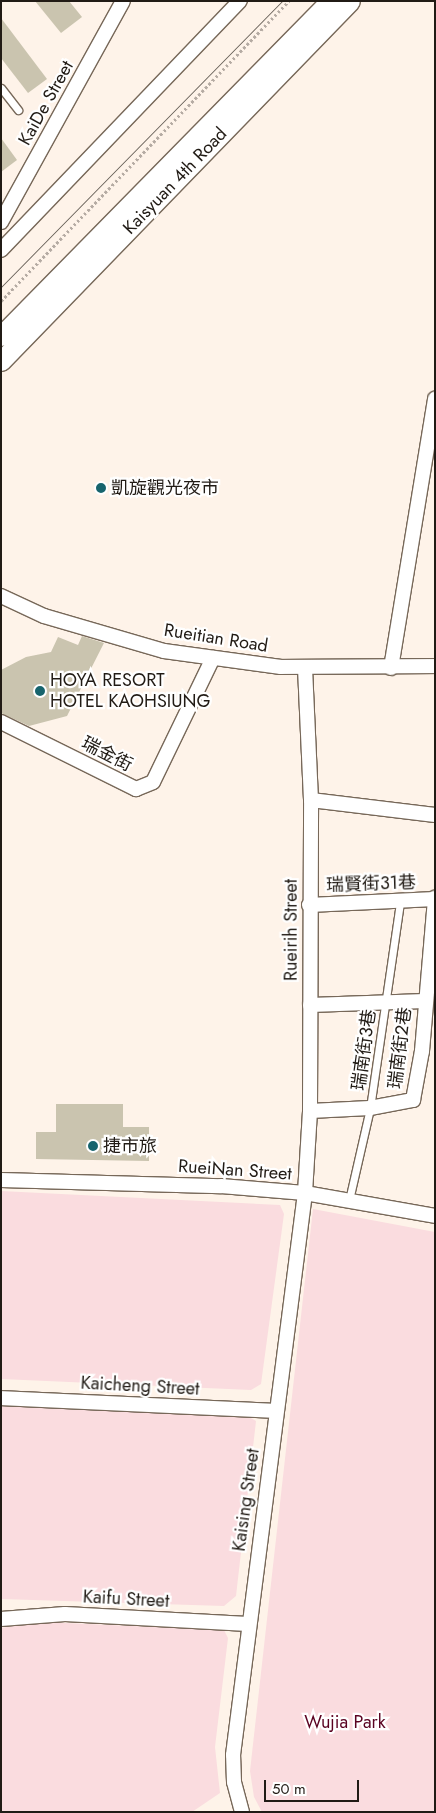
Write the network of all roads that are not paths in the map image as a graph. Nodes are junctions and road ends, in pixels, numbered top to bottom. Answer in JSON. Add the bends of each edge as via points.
{"nodes":[{"id":1,"x":123,"y":1,"type":"edge"},
{"id":2,"x":240,"y":1,"type":"edge"},
{"id":3,"x":330,"y":1,"type":"edge"},
{"id":4,"x":350,"y":1,"type":"edge"},
{"id":5,"x":1,"y":88,"type":"edge"},
{"id":6,"x":18,"y":110,"type":"dead end"},
{"id":7,"x":1,"y":222,"type":"edge"},
{"id":8,"x":1,"y":250,"type":"edge"},
{"id":9,"x":1,"y":336,"type":"edge"},
{"id":10,"x":1,"y":361,"type":"edge"},
{"id":11,"x":435,"y":399,"type":"edge"},
{"id":12,"x":1,"y":596,"type":"edge"},
{"id":13,"x":213,"y":658,"type":"junction"},
{"id":14,"x":435,"y":666,"type":"edge"},
{"id":15,"x":305,"y":668,"type":"junction"},
{"id":16,"x":391,"y":668,"type":"junction"},
{"id":17,"x":1,"y":722,"type":"edge"},
{"id":18,"x":311,"y":800,"type":"junction"},
{"id":19,"x":435,"y":815,"type":"edge"},
{"id":20,"x":435,"y":899,"type":"edge"},
{"id":21,"x":400,"y":904,"type":"junction"},
{"id":22,"x":309,"y":905,"type":"junction"},
{"id":23,"x":386,"y":1002,"type":"junction"},
{"id":24,"x":425,"y":1002,"type":"junction"},
{"id":25,"x":310,"y":1005,"type":"junction"},
{"id":26,"x":370,"y":1108,"type":"junction"},
{"id":27,"x":310,"y":1111,"type":"junction"},
{"id":28,"x":1,"y":1180,"type":"edge"},
{"id":29,"x":305,"y":1193,"type":"junction"},
{"id":30,"x":349,"y":1200,"type":"junction"},
{"id":31,"x":435,"y":1216,"type":"edge"},
{"id":32,"x":1,"y":1398,"type":"edge"},
{"id":33,"x":276,"y":1411,"type":"junction"},
{"id":34,"x":1,"y":1619,"type":"edge"},
{"id":35,"x":248,"y":1624,"type":"junction"},
{"id":36,"x":242,"y":1812,"type":"edge"}],
"edges":[{"from":1,"to":7,"type":"street","name":"KaiDe Street"},
{"from":2,"to":8,"type":"street"},
{"from":3,"to":9,"type":"street","name":"Kaisyuan 4th Road"},
{"from":4,"to":10,"type":"street","name":"Kaisyuan 4th Road"},
{"from":5,"to":6,"type":"lane"},
{"from":11,"to":16,"type":"street"},
{"from":12,"to":13,"type":"street","name":"Rueitian Road","via":[[54,618],[164,651]]},
{"from":13,"to":15,"type":"street","name":"Rueitian Road"},
{"from":13,"to":17,"type":"street","name":"瑞金街","via":[[153,782],[136,789]]},
{"from":14,"to":16,"type":"street","name":"Rueitian Road"},
{"from":15,"to":16,"type":"street","name":"Rueitian Road"},
{"from":15,"to":18,"type":"street","name":"Rueirih Street"},
{"from":18,"to":19,"type":"street"},
{"from":18,"to":22,"type":"street","name":"Rueirih Street"},
{"from":20,"to":21,"type":"street","name":"瑞賢街31巷"},
{"from":20,"to":24,"type":"street","name":"瑞南街2巷"},
{"from":21,"to":22,"type":"street","name":"瑞賢街31巷"},
{"from":21,"to":23,"type":"lane","name":"瑞南街3巷"},
{"from":22,"to":25,"type":"street","name":"Rueirih Street"},
{"from":23,"to":24,"type":"street"},
{"from":23,"to":25,"type":"street"},
{"from":23,"to":26,"type":"lane","name":"瑞南街3巷"},
{"from":24,"to":26,"type":"street","name":"瑞南街2巷","via":[[422,1050],[413,1100]]},
{"from":25,"to":27,"type":"street","name":"Rueirih Street"},
{"from":26,"to":27,"type":"street","name":"瑞南街2巷"},
{"from":26,"to":30,"type":"lane","name":"瑞南街3巷"},
{"from":27,"to":29,"type":"street","name":"Rueirih Street"},
{"from":28,"to":29,"type":"street","name":"RueiNan Street","via":[[221,1186]]},
{"from":29,"to":30,"type":"street","name":"RueiNan Street"},
{"from":29,"to":33,"type":"street","name":"Kaising Street"},
{"from":30,"to":31,"type":"street","name":"RueiNan Street"},
{"from":32,"to":33,"type":"street","name":"Kaicheng Street"},
{"from":33,"to":35,"type":"street","name":"Kaising Street"},
{"from":34,"to":35,"type":"street","name":"Kaifu Street","via":[[65,1614]]},
{"from":35,"to":36,"type":"street","name":"Kaising Street","via":[[233,1755],[234,1782]]}]}
